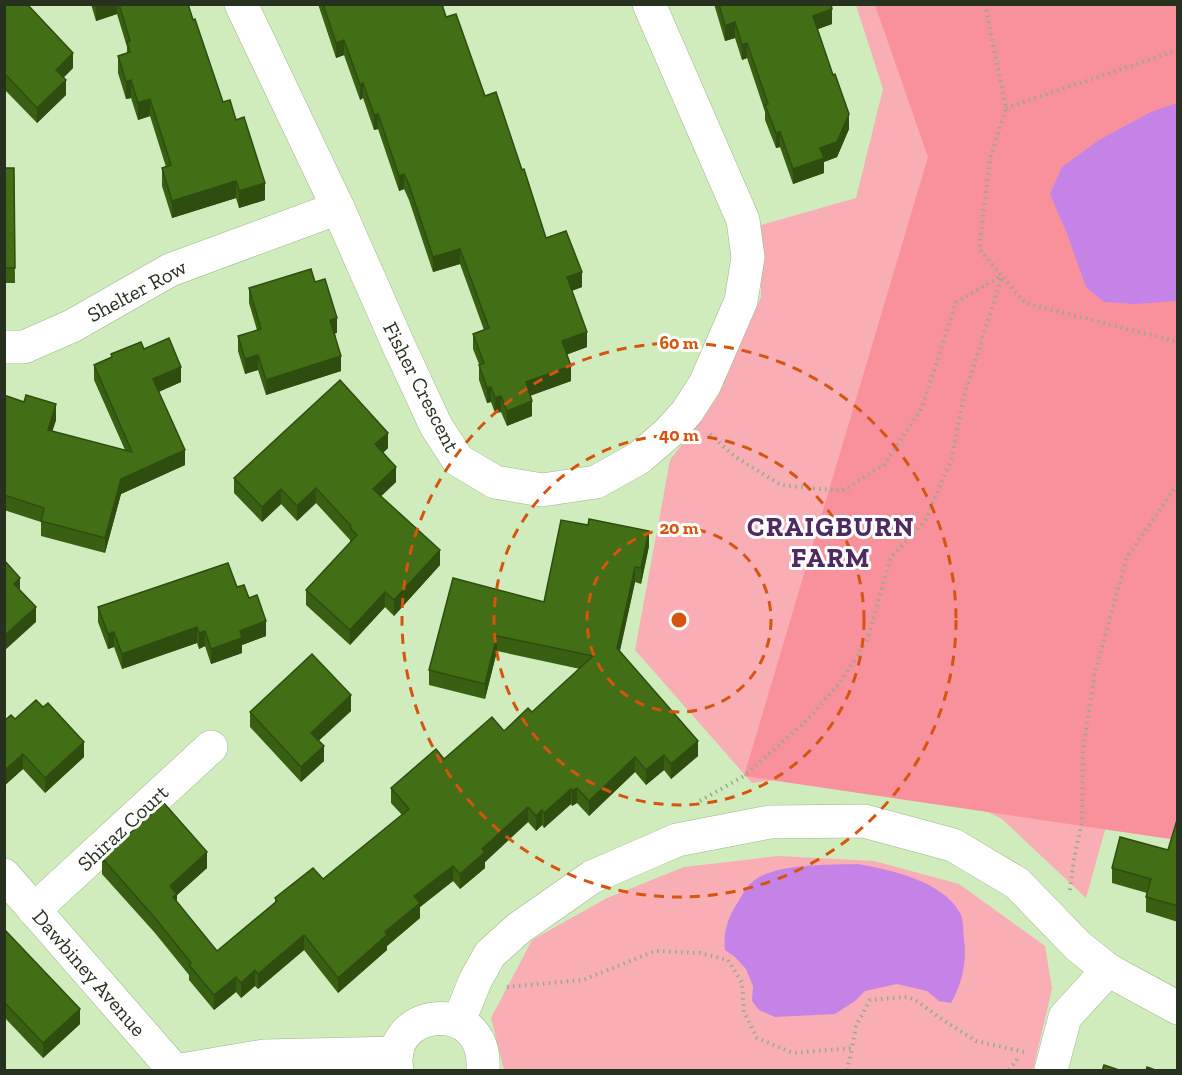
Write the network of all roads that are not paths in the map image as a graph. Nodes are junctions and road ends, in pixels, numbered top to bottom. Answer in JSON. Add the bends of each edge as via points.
{"nodes":[{"id":1,"x":241,"y":4,"type":"edge"},
{"id":2,"x":649,"y":4,"type":"edge"},
{"id":3,"x":339,"y":208,"type":"junction"},
{"id":4,"x":4,"y":347,"type":"edge"},
{"id":5,"x":211,"y":747,"type":"dead end"},
{"id":6,"x":4,"y":875,"type":"edge"},
{"id":7,"x":34,"y":910,"type":"junction"},
{"id":8,"x":1108,"y":970,"type":"junction"},
{"id":9,"x":1178,"y":1008,"type":"edge"},
{"id":10,"x":459,"y":1022,"type":"junction"},
{"id":11,"x":397,"y":1062,"type":"edge"},
{"id":12,"x":1053,"y":1064,"type":"edge"},
{"id":13,"x":174,"y":1071,"type":"edge"},
{"id":14,"x":181,"y":1071,"type":"edge"},
{"id":15,"x":483,"y":1071,"type":"edge"}],
"edges":[{"from":1,"to":3,"type":"street","name":"Fisher Crescent"},
{"from":2,"to":3,"type":"street","name":"Fisher Crescent","via":[[742,220],[748,257],[741,301],[705,384],[687,412],[639,459],[596,482],[542,490],[495,482],[458,460],[436,426]]},
{"from":3,"to":4,"type":"street","name":"Shelter Row","via":[[170,270],[72,326],[24,347]]},
{"from":5,"to":7,"type":"street","name":"Shiraz Court"},
{"from":6,"to":7,"type":"street","name":"Dawbiney Avenue"},
{"from":7,"to":13,"type":"street","name":"Dawbiney Avenue"},
{"from":8,"to":9,"type":"street"},
{"from":8,"to":10,"type":"street","via":[[1078,946],[1017,883],[952,844],[864,821],[770,822],[677,840],[592,877],[528,921],[490,954]]},
{"from":8,"to":12,"type":"street","via":[[1065,1017]]},
{"from":10,"to":11,"type":"street","via":[[433,1018],[420,1022],[401,1041]]},
{"from":10,"to":15,"type":"street","via":[[480,1042]]},
{"from":11,"to":14,"type":"street","via":[[264,1056]]}]}
